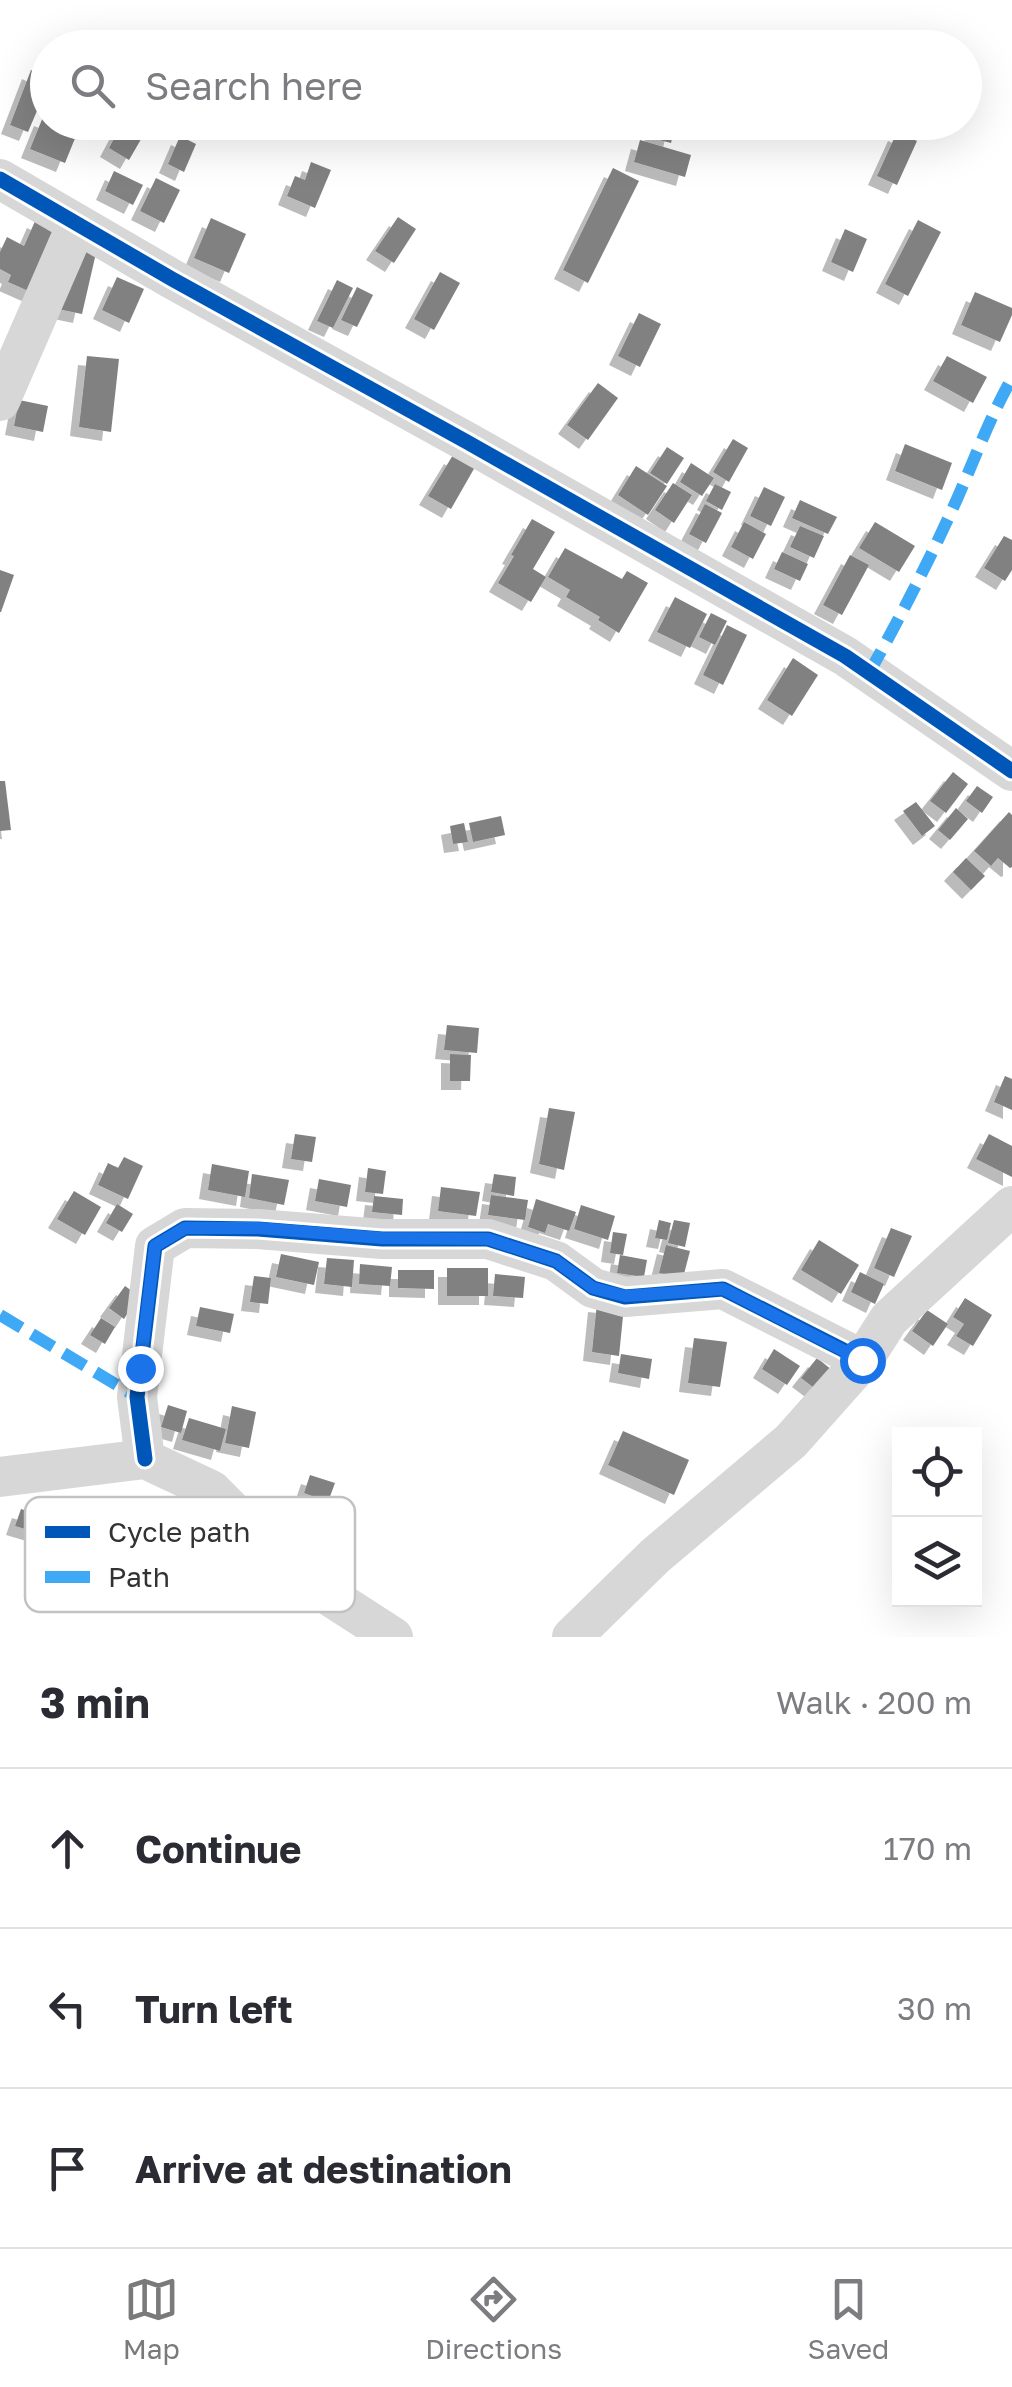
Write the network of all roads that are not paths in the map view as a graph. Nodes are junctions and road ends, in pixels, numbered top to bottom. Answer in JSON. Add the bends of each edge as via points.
{"nodes":[{"id":1,"x":0,"y":178,"type":"edge"},
{"id":2,"x":77,"y":224,"type":"junction"},
{"id":3,"x":0,"y":401,"type":"edge"},
{"id":4,"x":1012,"y":770,"type":"edge"},
{"id":5,"x":1012,"y":1206,"type":"edge"},
{"id":6,"x":862,"y":1360,"type":"junction"},
{"id":7,"x":146,"y":1459,"type":"junction"},
{"id":8,"x":0,"y":1476,"type":"edge"},
{"id":9,"x":218,"y":1497,"type":"edge"},
{"id":10,"x":354,"y":1612,"type":"edge"},
{"id":11,"x":393,"y":1637,"type":"edge"},
{"id":12,"x":572,"y":1637,"type":"edge"}],
"edges":[{"from":1,"to":2,"type":"street"},
{"from":2,"to":3,"type":"street"},
{"from":2,"to":4,"type":"street","via":[[845,656]]},
{"from":5,"to":6,"type":"street","via":[[889,1319]]},
{"from":6,"to":7,"type":"street","via":[[723,1289],[625,1296],[593,1288],[556,1261],[488,1239],[185,1228],[155,1246],[138,1397]]},
{"from":6,"to":12,"type":"street","via":[[791,1441],[655,1556]]},
{"from":7,"to":8,"type":"street"},
{"from":7,"to":9,"type":"street"},
{"from":10,"to":11,"type":"street"}]}
